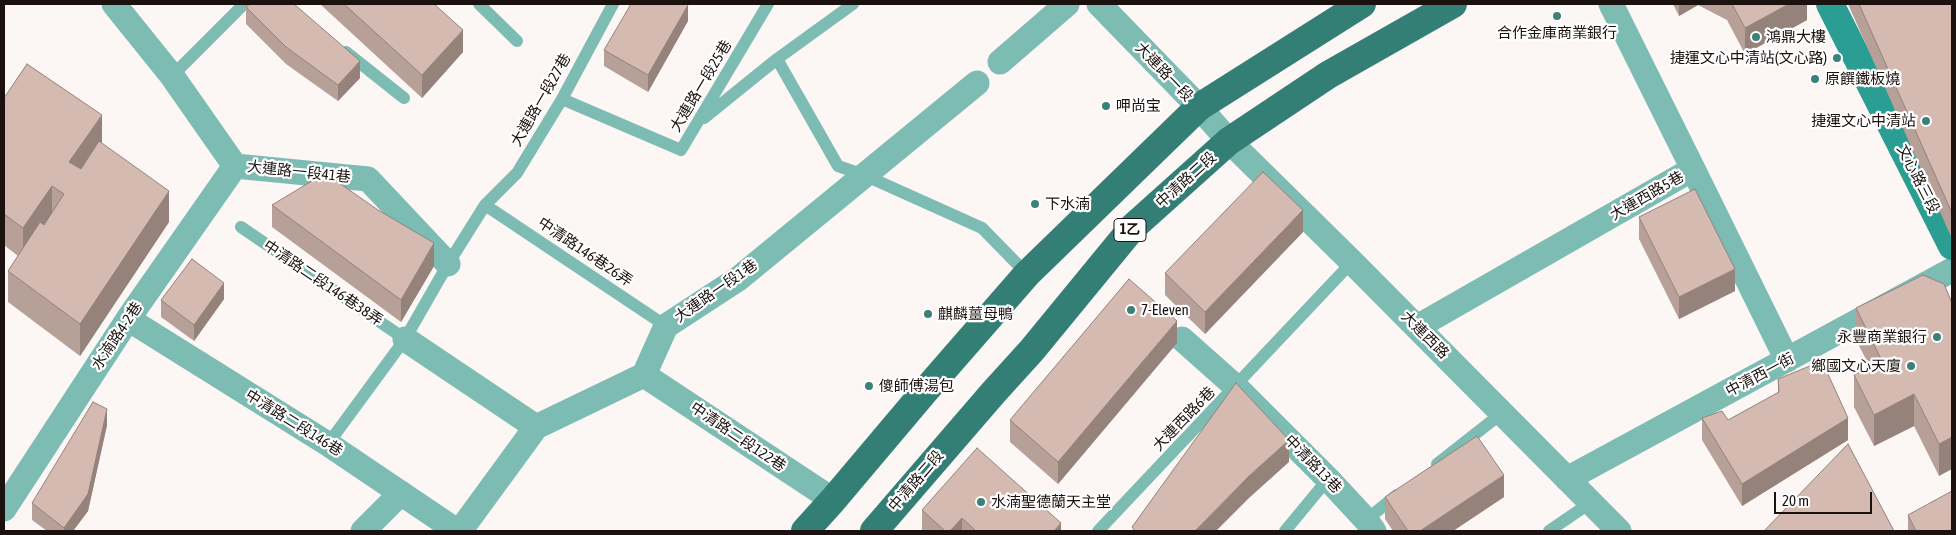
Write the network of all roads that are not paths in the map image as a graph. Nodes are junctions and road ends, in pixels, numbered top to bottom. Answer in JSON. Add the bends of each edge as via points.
{"nodes":[{"id":1,"x":114,"y":4,"type":"edge"},
{"id":2,"x":244,"y":4,"type":"edge"},
{"id":3,"x":479,"y":4,"type":"edge"},
{"id":4,"x":613,"y":4,"type":"edge"},
{"id":5,"x":768,"y":4,"type":"edge"},
{"id":6,"x":853,"y":4,"type":"edge"},
{"id":7,"x":1067,"y":4,"type":"edge"},
{"id":8,"x":1099,"y":4,"type":"edge"},
{"id":9,"x":1362,"y":4,"type":"edge"},
{"id":10,"x":1453,"y":4,"type":"edge"},
{"id":11,"x":1611,"y":4,"type":"edge"},
{"id":12,"x":1830,"y":4,"type":"edge"},
{"id":13,"x":517,"y":40,"type":"dead end"},
{"id":14,"x":338,"y":45,"type":"edge"},
{"id":15,"x":777,"y":59,"type":"junction"},
{"id":16,"x":1000,"y":62,"type":"dead end"},
{"id":17,"x":172,"y":76,"type":"junction"},
{"id":18,"x":977,"y":83,"type":"dead end"},
{"id":19,"x":404,"y":98,"type":"dead end"},
{"id":20,"x":562,"y":99,"type":"junction"},
{"id":21,"x":1199,"y":107,"type":"junction"},
{"id":22,"x":698,"y":122,"type":"junction"},
{"id":23,"x":1229,"y":141,"type":"junction"},
{"id":24,"x":235,"y":166,"type":"junction"},
{"id":25,"x":1693,"y":169,"type":"junction"},
{"id":26,"x":864,"y":175,"type":"junction"},
{"id":27,"x":485,"y":205,"type":"junction"},
{"id":28,"x":241,"y":228,"type":"dead end"},
{"id":29,"x":1952,"y":246,"type":"edge"},
{"id":30,"x":1352,"y":262,"type":"junction"},
{"id":31,"x":448,"y":264,"type":"junction"},
{"id":32,"x":1952,"y":270,"type":"edge"},
{"id":33,"x":1027,"y":274,"type":"junction"},
{"id":34,"x":128,"y":318,"type":"junction"},
{"id":35,"x":666,"y":326,"type":"junction"},
{"id":36,"x":1416,"y":327,"type":"junction"},
{"id":37,"x":404,"y":339,"type":"junction"},
{"id":38,"x":1182,"y":339,"type":"dead end"},
{"id":39,"x":1787,"y":360,"type":"junction"},
{"id":40,"x":644,"y":375,"type":"junction"},
{"id":41,"x":1236,"y":387,"type":"junction"},
{"id":42,"x":1502,"y":413,"type":"junction"},
{"id":43,"x":536,"y":427,"type":"junction"},
{"id":44,"x":328,"y":444,"type":"junction"},
{"id":45,"x":1426,"y":472,"type":"edge"},
{"id":46,"x":1328,"y":479,"type":"junction"},
{"id":47,"x":1567,"y":479,"type":"junction"},
{"id":48,"x":1404,"y":490,"type":"edge"},
{"id":49,"x":401,"y":493,"type":"junction"},
{"id":50,"x":833,"y":500,"type":"junction"},
{"id":51,"x":1590,"y":503,"type":"junction"},
{"id":52,"x":4,"y":509,"type":"edge"},
{"id":53,"x":1370,"y":525,"type":"edge"},
{"id":54,"x":363,"y":531,"type":"edge"},
{"id":55,"x":458,"y":531,"type":"edge"},
{"id":56,"x":805,"y":531,"type":"edge"},
{"id":57,"x":874,"y":531,"type":"edge"},
{"id":58,"x":1098,"y":531,"type":"edge"},
{"id":59,"x":1285,"y":531,"type":"edge"},
{"id":60,"x":1549,"y":531,"type":"edge"},
{"id":61,"x":1619,"y":531,"type":"edge"}],
"edges":[{"from":1,"to":17,"type":"street","name":"大連路一段41巷"},
{"from":2,"to":17,"type":"lane"},
{"from":3,"to":13,"type":"lane"},
{"from":4,"to":20,"type":"lane","name":"大連路一段27巷"},
{"from":5,"to":22,"type":"lane","name":"大連路一段25巷"},
{"from":6,"to":15,"type":"lane"},
{"from":7,"to":16,"type":"street"},
{"from":8,"to":21,"type":"street","name":"大連路一段"},
{"from":9,"to":21,"type":"main road","number":"1乙"},
{"from":10,"to":23,"type":"main road","name":"中清路二段","number":"1乙","via":[[1328,76]]},
{"from":11,"to":25,"type":"street"},
{"from":12,"to":29,"type":"main road","name":"文心路三段"},
{"from":14,"to":19,"type":"lane"},
{"from":15,"to":22,"type":"lane"},
{"from":15,"to":26,"type":"lane","via":[[838,166]]},
{"from":17,"to":24,"type":"street","name":"大連路一段41巷"},
{"from":18,"to":26,"type":"street","name":"大連路一段1巷"},
{"from":20,"to":22,"type":"lane","name":"大連路一段25巷","via":[[681,150]]},
{"from":20,"to":27,"type":"lane","name":"大連路一段27巷","via":[[517,173]]},
{"from":21,"to":23,"type":"street","name":"大連路一段"},
{"from":21,"to":33,"type":"main road","number":"1乙"},
{"from":23,"to":30,"type":"street","name":"大連西路"},
{"from":23,"to":57,"type":"main road","name":"中清路二段","number":"1乙","via":[[1132,227],[1032,350]]},
{"from":24,"to":31,"type":"street","name":"大連路一段41巷","via":[[368,179]]},
{"from":24,"to":34,"type":"street","name":"水湳路4-2巷"},
{"from":25,"to":36,"type":"street","name":"大連西路5巷"},
{"from":25,"to":39,"type":"street","name":"大連西路5巷"},
{"from":26,"to":33,"type":"lane","via":[[982,228]]},
{"from":26,"to":35,"type":"street","name":"大連路一段1巷","via":[[738,279]]},
{"from":27,"to":31,"type":"lane"},
{"from":27,"to":35,"type":"lane","name":"中清路146巷26弄"},
{"from":28,"to":37,"type":"lane","name":"中清路二段146巷38弄"},
{"from":30,"to":36,"type":"street","name":"大連西路"},
{"from":30,"to":41,"type":"lane","name":"大連西路6巷"},
{"from":31,"to":37,"type":"lane"},
{"from":32,"to":39,"type":"street","name":"中清西一街"},
{"from":33,"to":50,"type":"main road","number":"1乙"},
{"from":34,"to":44,"type":"street","name":"中清路二段146巷"},
{"from":34,"to":52,"type":"street","name":"水湳路4-2巷"},
{"from":35,"to":40,"type":"street","name":"大連路一段1巷"},
{"from":36,"to":42,"type":"street","name":"大連西路"},
{"from":37,"to":43,"type":"street","name":"中清路二段146巷38弄"},
{"from":37,"to":44,"type":"lane"},
{"from":38,"to":41,"type":"street","name":"中清路13巷"},
{"from":39,"to":47,"type":"street","name":"中清西一街"},
{"from":40,"to":43,"type":"street"},
{"from":40,"to":50,"type":"street","name":"中清路二段122巷"},
{"from":41,"to":46,"type":"street","name":"中清路13巷"},
{"from":41,"to":58,"type":"lane","name":"大連西路6巷"},
{"from":42,"to":45,"type":"lane"},
{"from":42,"to":47,"type":"street","name":"大連西路"},
{"from":43,"to":55,"type":"street"},
{"from":44,"to":49,"type":"street","name":"中清路二段146巷"},
{"from":46,"to":53,"type":"street","name":"中清路13巷"},
{"from":46,"to":59,"type":"lane"},
{"from":47,"to":51,"type":"street","name":"大連西路"},
{"from":48,"to":53,"type":"lane"},
{"from":49,"to":54,"type":"street"},
{"from":49,"to":55,"type":"street","name":"中清路二段146巷"},
{"from":50,"to":56,"type":"main road","number":"1乙"},
{"from":51,"to":60,"type":"lane"},
{"from":51,"to":61,"type":"street","name":"大連西路"}]}
